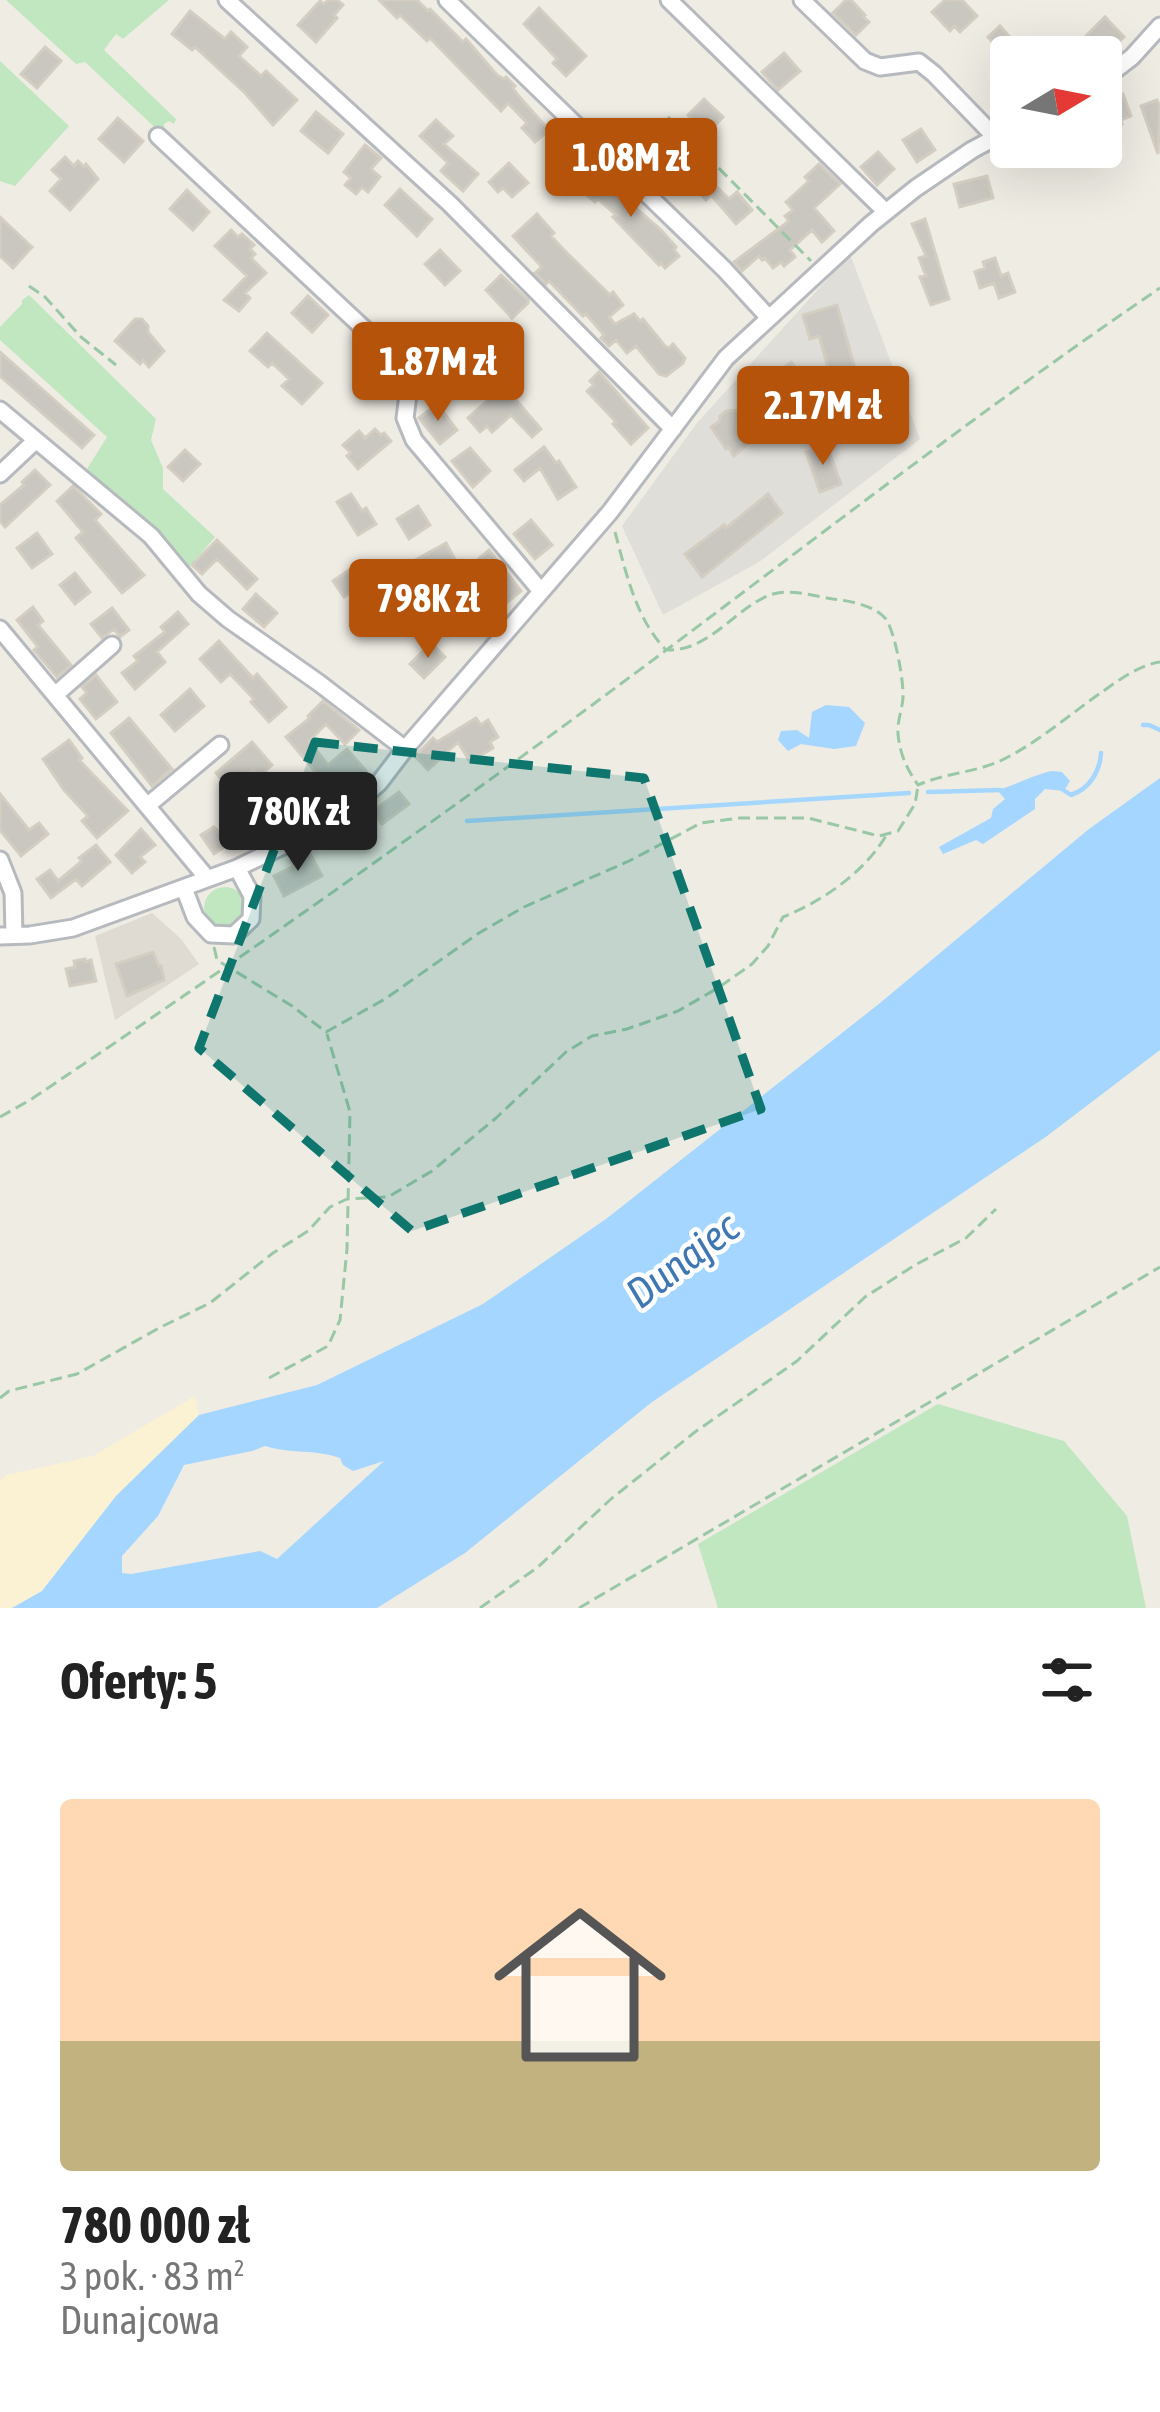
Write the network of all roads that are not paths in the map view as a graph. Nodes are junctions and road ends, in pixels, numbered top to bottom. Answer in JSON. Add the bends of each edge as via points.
{"nodes":[{"id":1,"x":227,"y":0,"type":"edge"},
{"id":2,"x":447,"y":0,"type":"edge"},
{"id":3,"x":669,"y":0,"type":"edge"},
{"id":4,"x":802,"y":0,"type":"edge"},
{"id":5,"x":1160,"y":26,"type":"edge"},
{"id":6,"x":1122,"y":65,"type":"edge"},
{"id":7,"x":990,"y":122,"type":"edge"},
{"id":8,"x":158,"y":136,"type":"dead end"},
{"id":9,"x":990,"y":141,"type":"edge"},
{"id":10,"x":886,"y":212,"type":"junction"},
{"id":11,"x":769,"y":318,"type":"junction"},
{"id":12,"x":0,"y":410,"type":"edge"},
{"id":13,"x":673,"y":429,"type":"junction"},
{"id":14,"x":35,"y":441,"type":"junction"},
{"id":15,"x":0,"y":475,"type":"edge"},
{"id":16,"x":540,"y":590,"type":"junction"},
{"id":17,"x":0,"y":629,"type":"edge"},
{"id":18,"x":112,"y":645,"type":"dead end"},
{"id":19,"x":55,"y":695,"type":"junction"},
{"id":20,"x":220,"y":745,"type":"dead end"},
{"id":21,"x":404,"y":749,"type":"junction"},
{"id":22,"x":147,"y":806,"type":"junction"},
{"id":23,"x":0,"y":860,"type":"edge"},
{"id":24,"x":237,"y":868,"type":"junction"},
{"id":25,"x":207,"y":878,"type":"junction"},
{"id":26,"x":184,"y":887,"type":"junction"},
{"id":27,"x":7,"y":936,"type":"edge"}],
"edges":[{"from":1,"to":13,"type":"street","via":[[450,204]]},
{"from":2,"to":11,"type":"street"},
{"from":3,"to":10,"type":"street"},
{"from":4,"to":7,"type":"street","via":[[865,62],[919,62]]},
{"from":5,"to":6,"type":"street"},
{"from":8,"to":16,"type":"street","via":[[406,368],[405,418],[414,440]]},
{"from":9,"to":10,"type":"street"},
{"from":10,"to":11,"type":"street"},
{"from":11,"to":13,"type":"street","via":[[726,358]]},
{"from":12,"to":14,"type":"street"},
{"from":13,"to":16,"type":"street"},
{"from":14,"to":15,"type":"street"},
{"from":14,"to":21,"type":"street","via":[[151,536],[228,619]]},
{"from":16,"to":21,"type":"street"},
{"from":17,"to":19,"type":"street"},
{"from":18,"to":19,"type":"street"},
{"from":19,"to":22,"type":"street"},
{"from":20,"to":22,"type":"street"},
{"from":21,"to":24,"type":"street","via":[[335,821]]},
{"from":22,"to":25,"type":"street"},
{"from":23,"to":27,"type":"street","via":[[13,893]]},
{"from":24,"to":25,"type":"street"},
{"from":24,"to":26,"type":"street","via":[[252,896],[251,919],[234,935],[211,934]]},
{"from":25,"to":26,"type":"street"},
{"from":26,"to":27,"type":"street","via":[[73,928]]}]}
